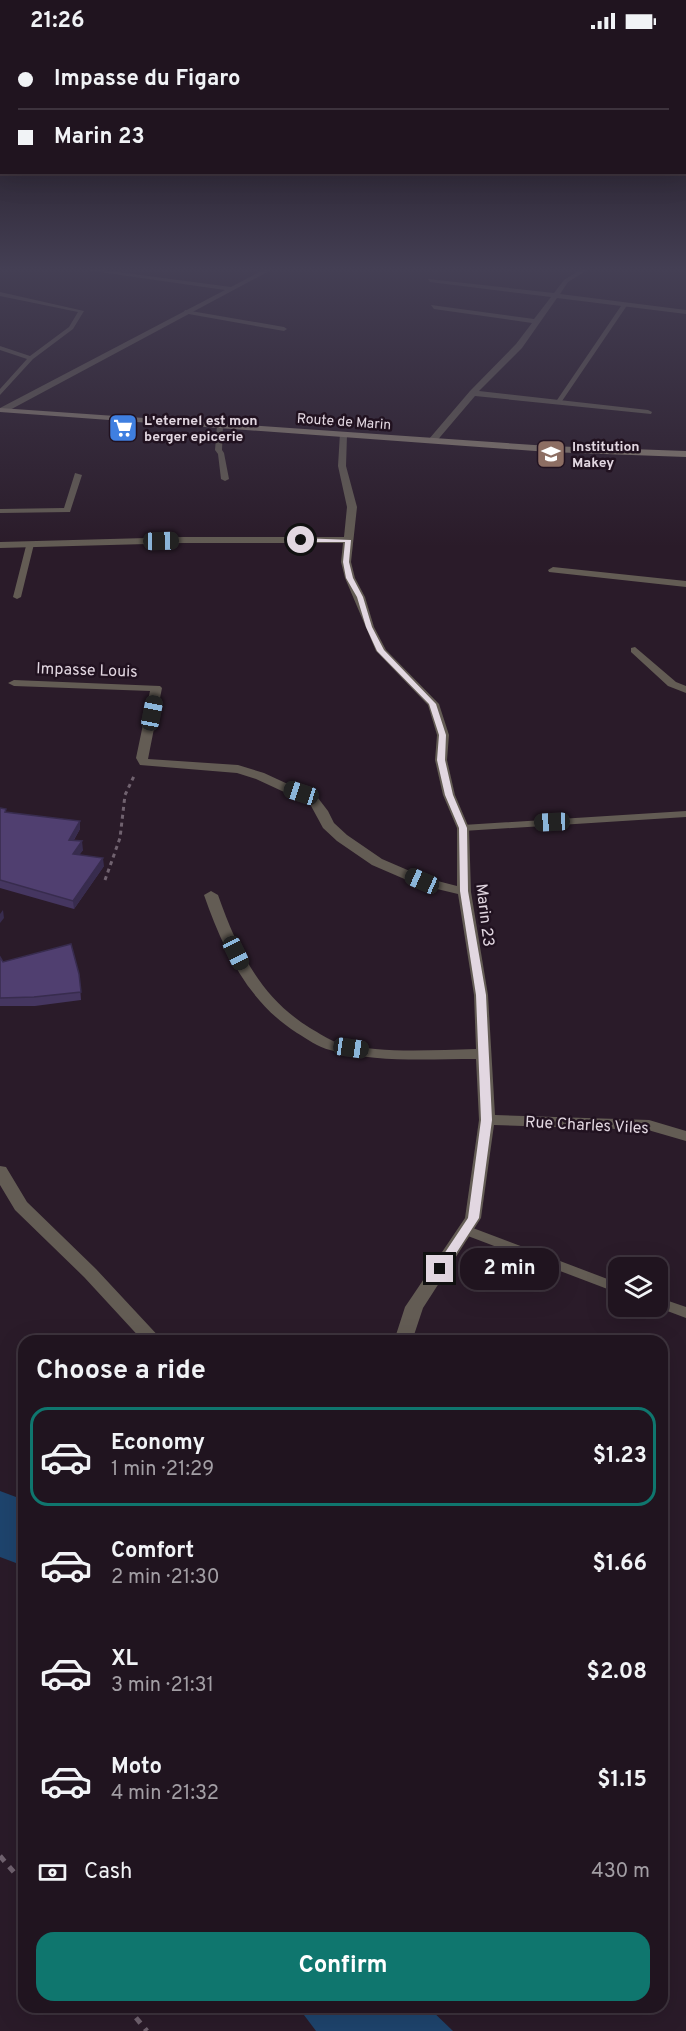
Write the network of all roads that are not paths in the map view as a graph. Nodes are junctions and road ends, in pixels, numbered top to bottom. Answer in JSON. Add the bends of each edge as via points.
{"nodes":[{"id":1,"x":27,"y":362,"type":"edge"},
{"id":2,"x":92,"y":362,"type":"edge"},
{"id":3,"x":504,"y":362,"type":"edge"},
{"id":4,"x":586,"y":362,"type":"edge"},
{"id":5,"x":0,"y":393,"type":"edge"},
{"id":6,"x":473,"y":393,"type":"junction"},
{"id":7,"x":558,"y":403,"type":"junction"},
{"id":8,"x":2,"y":410,"type":"edge"},
{"id":9,"x":648,"y":412,"type":"dead end"},
{"id":10,"x":220,"y":425,"type":"junction"},
{"id":11,"x":343,"y":435,"type":"junction"},
{"id":12,"x":432,"y":441,"type":"junction"},
{"id":13,"x":686,"y":454,"type":"edge"},
{"id":14,"x":78,"y":474,"type":"dead end"},
{"id":15,"x":225,"y":479,"type":"dead end"},
{"id":16,"x":0,"y":511,"type":"edge"},
{"id":17,"x":348,"y":540,"type":"junction"},
{"id":18,"x":30,"y":544,"type":"junction"},
{"id":19,"x":0,"y":545,"type":"edge"},
{"id":20,"x":553,"y":570,"type":"dead end"},
{"id":21,"x":686,"y":584,"type":"edge"},
{"id":22,"x":17,"y":597,"type":"dead end"},
{"id":23,"x":635,"y":650,"type":"dead end"},
{"id":24,"x":14,"y":683,"type":"dead end"},
{"id":25,"x":686,"y":690,"type":"edge"},
{"id":26,"x":686,"y":814,"type":"edge"},
{"id":27,"x":463,"y":828,"type":"junction"},
{"id":28,"x":464,"y":891,"type":"junction"},
{"id":29,"x":211,"y":895,"type":"dead end"},
{"id":30,"x":484,"y":1054,"type":"junction"},
{"id":31,"x":487,"y":1120,"type":"junction"},
{"id":32,"x":686,"y":1136,"type":"edge"},
{"id":33,"x":0,"y":1171,"type":"edge"},
{"id":34,"x":465,"y":1230,"type":"junction"},
{"id":35,"x":608,"y":1284,"type":"edge"},
{"id":36,"x":668,"y":1306,"type":"edge"},
{"id":37,"x":686,"y":1313,"type":"edge"},
{"id":38,"x":148,"y":1335,"type":"edge"},
{"id":39,"x":405,"y":1335,"type":"edge"}],
"edges":[{"from":1,"to":5,"type":"lane"},
{"from":2,"to":8,"type":"street"},
{"from":3,"to":6,"type":"street"},
{"from":4,"to":7,"type":"lane"},
{"from":6,"to":7,"type":"street"},
{"from":6,"to":12,"type":"street"},
{"from":7,"to":9,"type":"street"},
{"from":8,"to":10,"type":"main road","name":"Route de Marin"},
{"from":10,"to":11,"type":"main road","name":"Route de Marin"},
{"from":10,"to":15,"type":"lane","via":[[218,450]]},
{"from":11,"to":12,"type":"main road","name":"Route de Marin"},
{"from":11,"to":17,"type":"street","name":"Marin 23","via":[[342,466],[352,507]]},
{"from":12,"to":13,"type":"main road","name":"Route de Marin"},
{"from":14,"to":16,"type":"lane","via":[[67,510]]},
{"from":17,"to":18,"type":"street"},
{"from":17,"to":27,"type":"street","name":"Marin 23","via":[[346,562],[350,578],[381,651],[433,704],[443,735],[441,760],[449,795]]},
{"from":18,"to":19,"type":"street"},
{"from":18,"to":22,"type":"lane"},
{"from":20,"to":21,"type":"street"},
{"from":23,"to":25,"type":"street","via":[[672,684]]},
{"from":24,"to":28,"type":"street","name":"Impasse Louis","via":[[156,688],[144,762],[238,769],[260,776],[314,801],[328,825],[377,862],[422,881]]},
{"from":26,"to":27,"type":"lane"},
{"from":27,"to":28,"type":"street","name":"Marin 23"},
{"from":28,"to":30,"type":"street","name":"Marin 23","via":[[481,995]]},
{"from":29,"to":30,"type":"street","via":[[252,986],[286,1022],[331,1045],[391,1054]]},
{"from":30,"to":31,"type":"street","name":"Marin 23"},
{"from":31,"to":32,"type":"street","name":"Rue Charles Viles","via":[[649,1125]]},
{"from":31,"to":34,"type":"street","name":"Marin 23","via":[[473,1218]]},
{"from":33,"to":38,"type":"street","via":[[21,1206]]},
{"from":34,"to":35,"type":"lane"},
{"from":34,"to":39,"type":"street","name":"Marin 23","via":[[414,1307]]},
{"from":36,"to":37,"type":"lane"}]}
